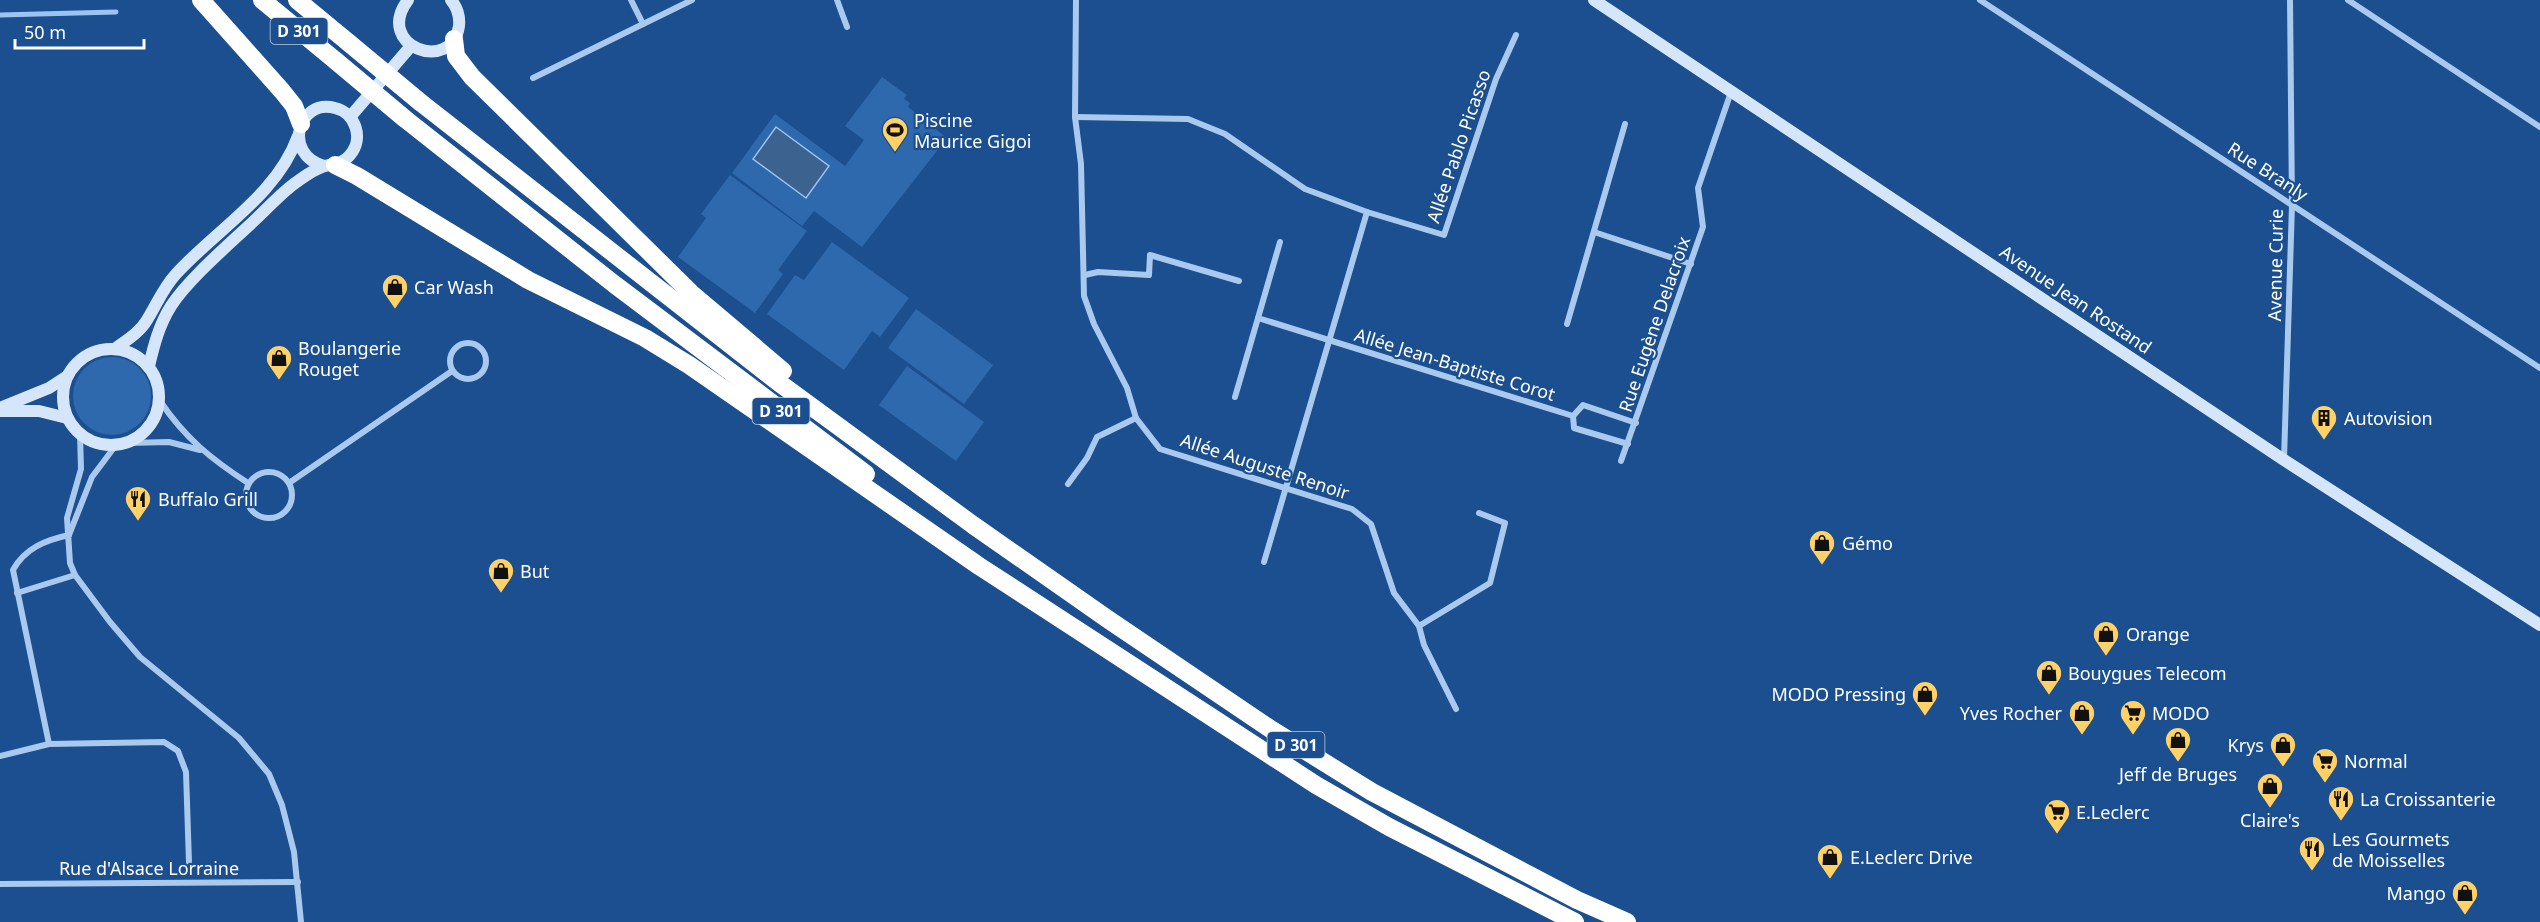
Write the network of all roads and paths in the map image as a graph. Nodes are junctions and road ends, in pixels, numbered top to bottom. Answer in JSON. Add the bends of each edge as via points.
{"nodes":[{"id":1,"x":201,"y":0,"type":"edge"},
{"id":2,"x":262,"y":0,"type":"edge"},
{"id":3,"x":297,"y":0,"type":"edge"},
{"id":4,"x":408,"y":0,"type":"edge"},
{"id":5,"x":631,"y":0,"type":"edge"},
{"id":6,"x":692,"y":0,"type":"edge"},
{"id":7,"x":837,"y":0,"type":"edge"},
{"id":8,"x":1076,"y":0,"type":"edge"},
{"id":9,"x":1980,"y":0,"type":"edge"},
{"id":10,"x":2290,"y":0,"type":"edge"},
{"id":11,"x":2348,"y":0,"type":"edge"},
{"id":12,"x":453,"y":1,"type":"edge"},
{"id":13,"x":1600,"y":1,"type":"edge"},
{"id":14,"x":643,"y":24,"type":"junction"},
{"id":15,"x":847,"y":27,"type":"dead end"},
{"id":16,"x":1516,"y":35,"type":"dead end"},
{"id":17,"x":454,"y":39,"type":"junction"},
{"id":18,"x":411,"y":46,"type":"junction"},
{"id":19,"x":533,"y":78,"type":"dead end"},
{"id":20,"x":1731,"y":92,"type":"junction"},
{"id":21,"x":350,"y":117,"type":"junction"},
{"id":22,"x":1075,"y":117,"type":"junction"},
{"id":23,"x":1625,"y":124,"type":"dead end"},
{"id":24,"x":2540,"y":128,"type":"edge"},
{"id":25,"x":299,"y":129,"type":"junction"},
{"id":26,"x":329,"y":166,"type":"junction"},
{"id":27,"x":2292,"y":205,"type":"junction"},
{"id":28,"x":1367,"y":212,"type":"junction"},
{"id":29,"x":1594,"y":232,"type":"junction"},
{"id":30,"x":1280,"y":242,"type":"dead end"},
{"id":31,"x":1691,"y":264,"type":"junction"},
{"id":32,"x":1085,"y":275,"type":"junction"},
{"id":33,"x":1239,"y":281,"type":"dead end"},
{"id":34,"x":1258,"y":318,"type":"junction"},
{"id":35,"x":1567,"y":324,"type":"dead end"},
{"id":36,"x":1329,"y":341,"type":"junction"},
{"id":37,"x":116,"y":348,"type":"junction"},
{"id":38,"x":149,"y":366,"type":"junction"},
{"id":39,"x":2540,"y":368,"type":"edge"},
{"id":40,"x":452,"y":371,"type":"junction"},
{"id":41,"x":66,"y":377,"type":"junction"},
{"id":42,"x":1235,"y":397,"type":"dead end"},
{"id":43,"x":159,"y":401,"type":"junction"},
{"id":44,"x":0,"y":410,"type":"edge"},
{"id":45,"x":1573,"y":416,"type":"junction"},
{"id":46,"x":68,"y":418,"type":"junction"},
{"id":47,"x":1136,"y":418,"type":"junction"},
{"id":48,"x":1636,"y":423,"type":"junction"},
{"id":49,"x":80,"y":433,"type":"junction"},
{"id":50,"x":121,"y":444,"type":"junction"},
{"id":51,"x":1628,"y":444,"type":"junction"},
{"id":52,"x":200,"y":450,"type":"junction"},
{"id":53,"x":2284,"y":460,"type":"junction"},
{"id":54,"x":1621,"y":461,"type":"dead end"},
{"id":55,"x":248,"y":483,"type":"junction"},
{"id":56,"x":289,"y":483,"type":"junction"},
{"id":57,"x":1068,"y":484,"type":"dead end"},
{"id":58,"x":1286,"y":489,"type":"junction"},
{"id":59,"x":1479,"y":513,"type":"dead end"},
{"id":60,"x":973,"y":525,"type":"junction"},
{"id":61,"x":69,"y":535,"type":"junction"},
{"id":62,"x":1264,"y":562,"type":"dead end"},
{"id":63,"x":75,"y":575,"type":"junction"},
{"id":64,"x":17,"y":593,"type":"junction"},
{"id":65,"x":2540,"y":625,"type":"edge"},
{"id":66,"x":1419,"y":626,"type":"junction"},
{"id":67,"x":1169,"y":688,"type":"junction"},
{"id":68,"x":1456,"y":709,"type":"dead end"},
{"id":69,"x":49,"y":744,"type":"junction"},
{"id":70,"x":0,"y":756,"type":"edge"},
{"id":71,"x":189,"y":862,"type":"dead end"},
{"id":72,"x":298,"y":882,"type":"junction"},
{"id":73,"x":0,"y":884,"type":"edge"},
{"id":74,"x":302,"y":922,"type":"edge"},
{"id":75,"x":1575,"y":922,"type":"edge"},
{"id":76,"x":1627,"y":922,"type":"edge"}],
"edges":[{"from":1,"to":25,"type":"highway","via":[[294,106]]},
{"from":2,"to":67,"type":"highway","number":"D 301","bridge":true,"via":[[614,284],[805,429]]},
{"from":3,"to":60,"type":"highway","number":"D 301","bridge":true,"via":[[420,102],[778,382]]},
{"from":4,"to":18,"type":"main road","via":[[399,19],[404,39]]},
{"from":5,"to":14,"type":"street"},
{"from":6,"to":14,"type":"street"},
{"from":7,"to":15,"type":"street"},
{"from":8,"to":22,"type":"street","name":"Allée Auguste Renoir"},
{"from":9,"to":27,"type":"street","name":"Rue Branly"},
{"from":10,"to":27,"type":"street","name":"Avenue Curie"},
{"from":11,"to":24,"type":"street"},
{"from":12,"to":17,"type":"main road","via":[[460,20]]},
{"from":13,"to":20,"type":"main road","name":"Avenue Jean Rostand"},
{"from":14,"to":19,"type":"street"},
{"from":16,"to":28,"type":"street","name":"Allée Pablo Picasso","via":[[1496,79],[1444,235]]},
{"from":17,"to":18,"type":"main road","via":[[448,46],[429,52]]},
{"from":17,"to":60,"type":"highway","via":[[456,56],[472,77],[691,293]]},
{"from":18,"to":21,"type":"main road"},
{"from":20,"to":31,"type":"street","name":"Rue Eugène Delacroix","via":[[1698,188],[1702,227]]},
{"from":20,"to":53,"type":"main road","name":"Avenue Jean Rostand"},
{"from":21,"to":25,"type":"main road","via":[[326,107],[309,114]]},
{"from":21,"to":26,"type":"main road","via":[[357,141],[350,156]]},
{"from":22,"to":28,"type":"street","name":"Allée Pablo Picasso","via":[[1188,119],[1225,134],[1305,189]]},
{"from":22,"to":32,"type":"street","name":"Allée Auguste Renoir","via":[[1081,164]]},
{"from":23,"to":29,"type":"street"},
{"from":25,"to":26,"type":"main road","via":[[302,152],[315,163]]},
{"from":25,"to":37,"type":"main road","via":[[290,157],[272,182],[177,273],[160,293],[147,321]]},
{"from":26,"to":38,"type":"main road","via":[[295,183],[182,291],[163,320]]},
{"from":26,"to":67,"type":"highway","via":[[357,176],[528,280],[645,338],[689,365],[979,566]]},
{"from":27,"to":39,"type":"street","name":"Rue Branly"},
{"from":27,"to":53,"type":"street","name":"Avenue Curie"},
{"from":28,"to":36,"type":"street"},
{"from":29,"to":31,"type":"street"},
{"from":29,"to":35,"type":"street"},
{"from":30,"to":34,"type":"street"},
{"from":31,"to":48,"type":"street","name":"Rue Eugène Delacroix"},
{"from":32,"to":33,"type":"street","via":[[1149,275],[1150,255]]},
{"from":32,"to":47,"type":"street","name":"Allée Auguste Renoir","via":[[1084,296],[1127,388]]},
{"from":34,"to":36,"type":"street","name":"Allée Jean-Baptiste Corot"},
{"from":34,"to":42,"type":"street"},
{"from":36,"to":45,"type":"street","name":"Allée Jean-Baptiste Corot"},
{"from":36,"to":58,"type":"street"},
{"from":37,"to":38,"type":"main road","via":[[132,353]]},
{"from":37,"to":41,"type":"main road","via":[[94,351],[76,363]]},
{"from":38,"to":43,"type":"main road"},
{"from":40,"to":40,"type":"street","via":[[461,378],[478,376],[486,361],[482,349],[471,343],[459,344],[451,353]]},
{"from":40,"to":56,"type":"street"},
{"from":41,"to":44,"type":"main road"},
{"from":41,"to":46,"type":"main road","via":[[63,392]]},
{"from":43,"to":50,"type":"main road","via":[[152,424],[141,436]]},
{"from":43,"to":52,"type":"street"},
{"from":44,"to":46,"type":"main road","via":[[39,411]]},
{"from":45,"to":48,"type":"street","name":"Allée Jean-Baptiste Corot","via":[[1583,405]]},
{"from":45,"to":51,"type":"street","name":"Allée Jean-Baptiste Corot","via":[[1574,428]]},
{"from":46,"to":49,"type":"main road"},
{"from":47,"to":57,"type":"street","via":[[1097,437]]},
{"from":47,"to":58,"type":"street","name":"Allée Auguste Renoir","via":[[1160,449]]},
{"from":48,"to":51,"type":"street","name":"Rue Eugène Delacroix"},
{"from":49,"to":50,"type":"main road","via":[[105,446]]},
{"from":49,"to":61,"type":"street","via":[[81,470],[67,518]]},
{"from":50,"to":52,"type":"street","via":[[169,442]]},
{"from":50,"to":61,"type":"street","via":[[92,477]]},
{"from":51,"to":54,"type":"street","name":"Rue Eugène Delacroix"},
{"from":52,"to":55,"type":"street"},
{"from":53,"to":65,"type":"main road","name":"Avenue Jean Rostand"},
{"from":55,"to":56,"type":"street","via":[[257,475],[273,472]]},
{"from":55,"to":56,"type":"street","via":[[249,509],[268,519],[288,509],[292,492]]},
{"from":58,"to":62,"type":"street"},
{"from":58,"to":66,"type":"street","name":"Allée Auguste Renoir","via":[[1352,509],[1371,524],[1394,593]]},
{"from":59,"to":66,"type":"street","via":[[1505,523],[1490,583]]},
{"from":60,"to":76,"type":"highway","number":"D 301","via":[[1243,710],[1372,792],[1577,900]]},
{"from":61,"to":63,"type":"street","via":[[70,563]]},
{"from":61,"to":64,"type":"street","via":[[50,539],[20,558],[13,570]]},
{"from":63,"to":64,"type":"street"},
{"from":63,"to":72,"type":"street","via":[[141,657],[256,756],[269,774],[282,805]]},
{"from":64,"to":69,"type":"street"},
{"from":66,"to":68,"type":"street","name":"Allée Auguste Renoir","via":[[1424,645]]},
{"from":67,"to":75,"type":"highway","number":"D 301","via":[[1316,785]]},
{"from":69,"to":70,"type":"street"},
{"from":69,"to":71,"type":"street","via":[[164,742],[178,751],[186,772]]},
{"from":72,"to":73,"type":"street","name":"Rue d'Alsace Lorraine"},
{"from":72,"to":74,"type":"street"}]}
